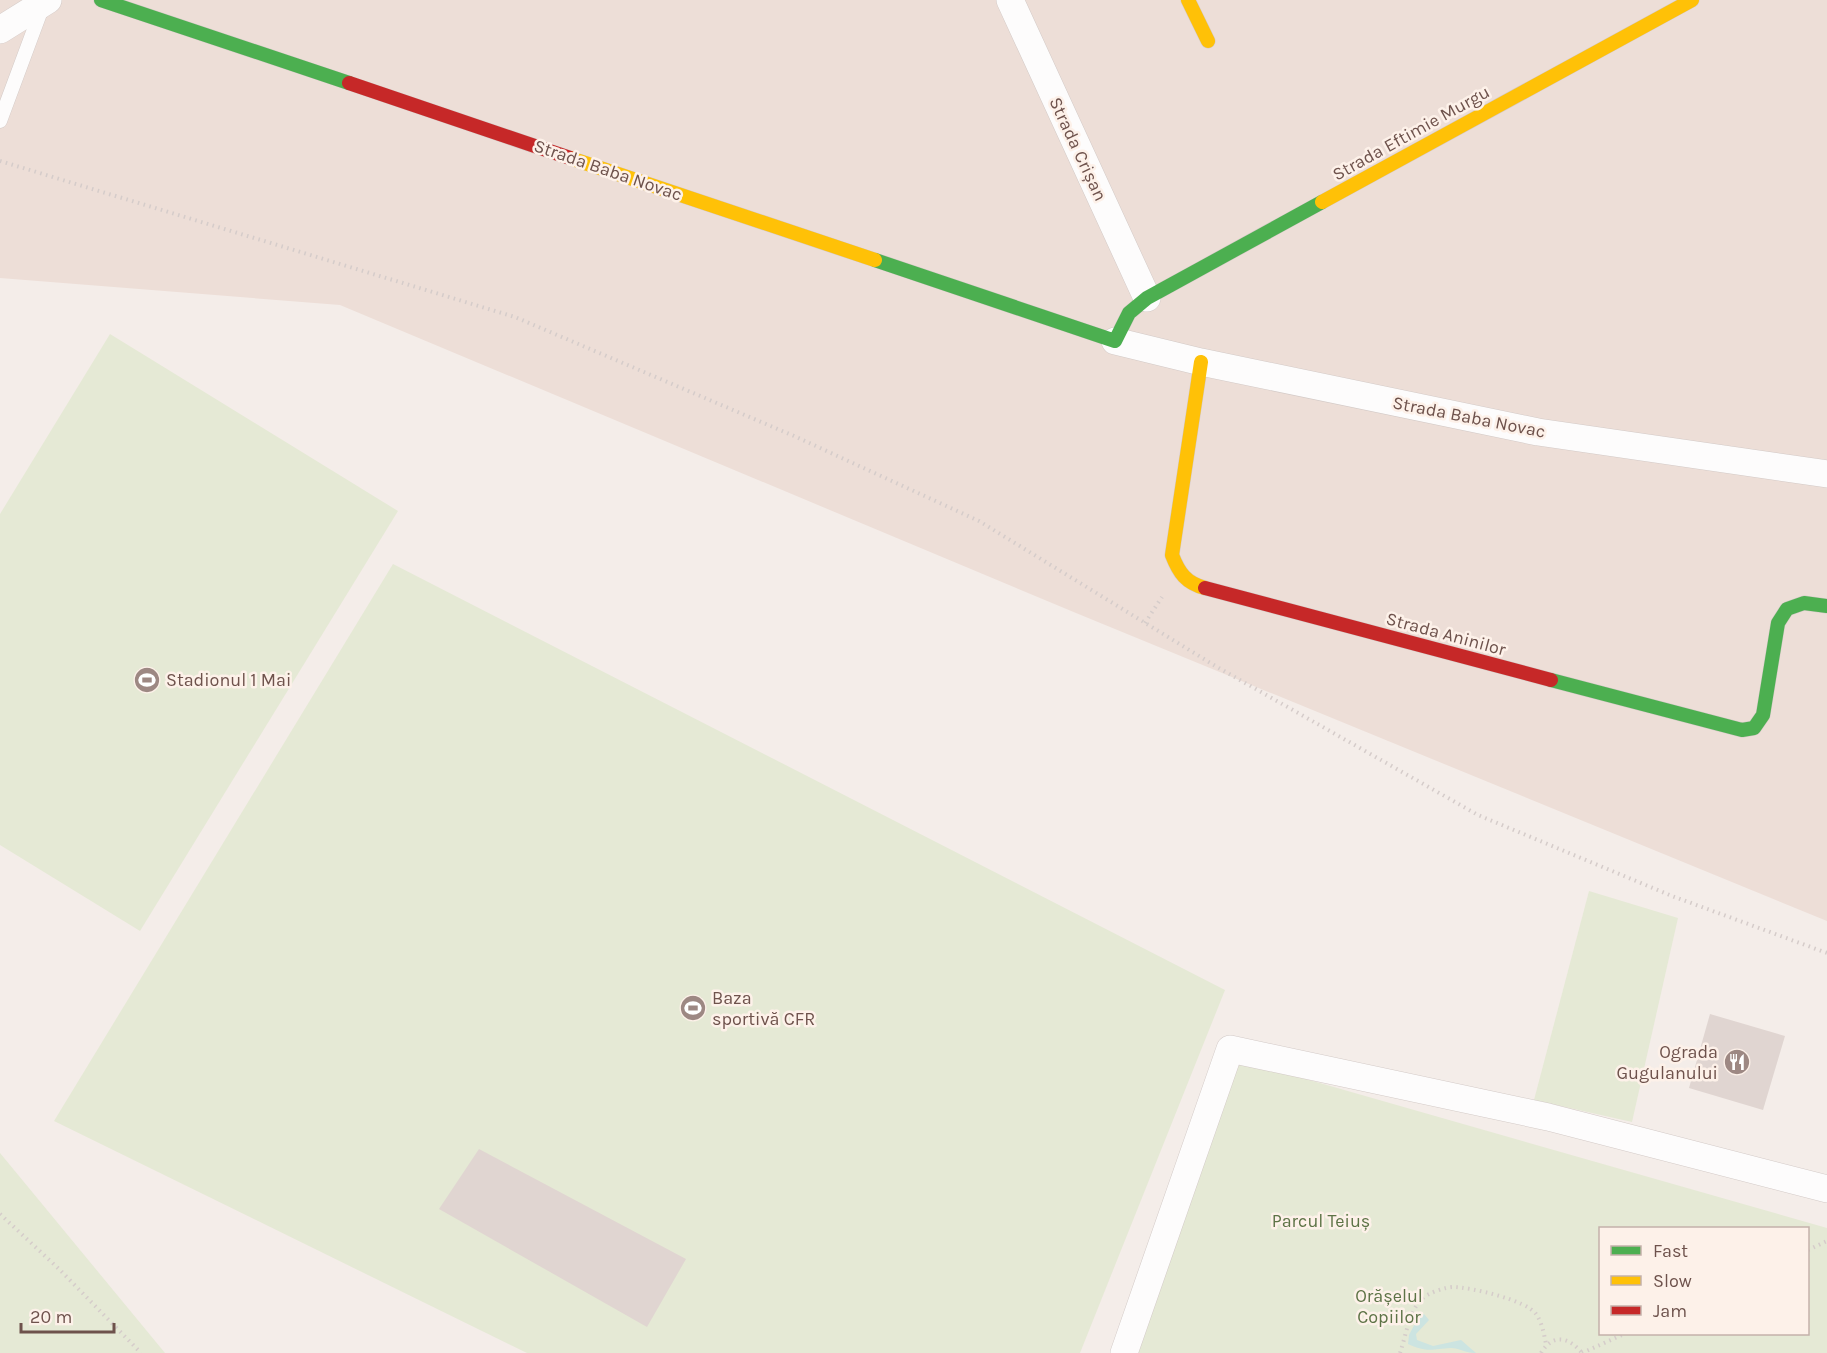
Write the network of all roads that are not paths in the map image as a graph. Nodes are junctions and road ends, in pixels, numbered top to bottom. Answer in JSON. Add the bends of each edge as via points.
{"nodes":[{"id":1,"x":46,"y":0,"type":"edge"},
{"id":2,"x":101,"y":0,"type":"edge"},
{"id":3,"x":1010,"y":0,"type":"edge"},
{"id":4,"x":1188,"y":0,"type":"edge"},
{"id":5,"x":1692,"y":0,"type":"edge"},
{"id":6,"x":0,"y":30,"type":"edge"},
{"id":7,"x":1208,"y":41,"type":"dead end"},
{"id":8,"x":0,"y":121,"type":"edge"},
{"id":9,"x":1147,"y":298,"type":"junction"},
{"id":10,"x":1115,"y":341,"type":"junction"},
{"id":11,"x":1201,"y":362,"type":"junction"},
{"id":12,"x":1827,"y":474,"type":"edge"},
{"id":13,"x":1827,"y":606,"type":"edge"},
{"id":14,"x":1827,"y":1189,"type":"edge"},
{"id":15,"x":1124,"y":1353,"type":"edge"}],
"edges":[{"from":1,"to":6,"type":"street"},
{"from":1,"to":8,"type":"lane"},
{"from":2,"to":10,"type":"street","name":"Strada Baba Novac"},
{"from":3,"to":9,"type":"street","name":"Strada Crișan"},
{"from":4,"to":7,"type":"street"},
{"from":5,"to":9,"type":"street","name":"Strada Eftimie Murgu"},
{"from":9,"to":10,"type":"street","via":[[1129,313]]},
{"from":10,"to":11,"type":"street","name":"Strada Baba Novac"},
{"from":11,"to":12,"type":"street","name":"Strada Baba Novac","via":[[1538,432]]},
{"from":11,"to":13,"type":"street","name":"Strada Aninilor","via":[[1172,555],[1178,571],[1192,585],[1742,730],[1754,728],[1763,716],[1778,623],[1787,609],[1804,603]]},
{"from":14,"to":15,"type":"street","via":[[1548,1117],[1230,1049]]}]}
